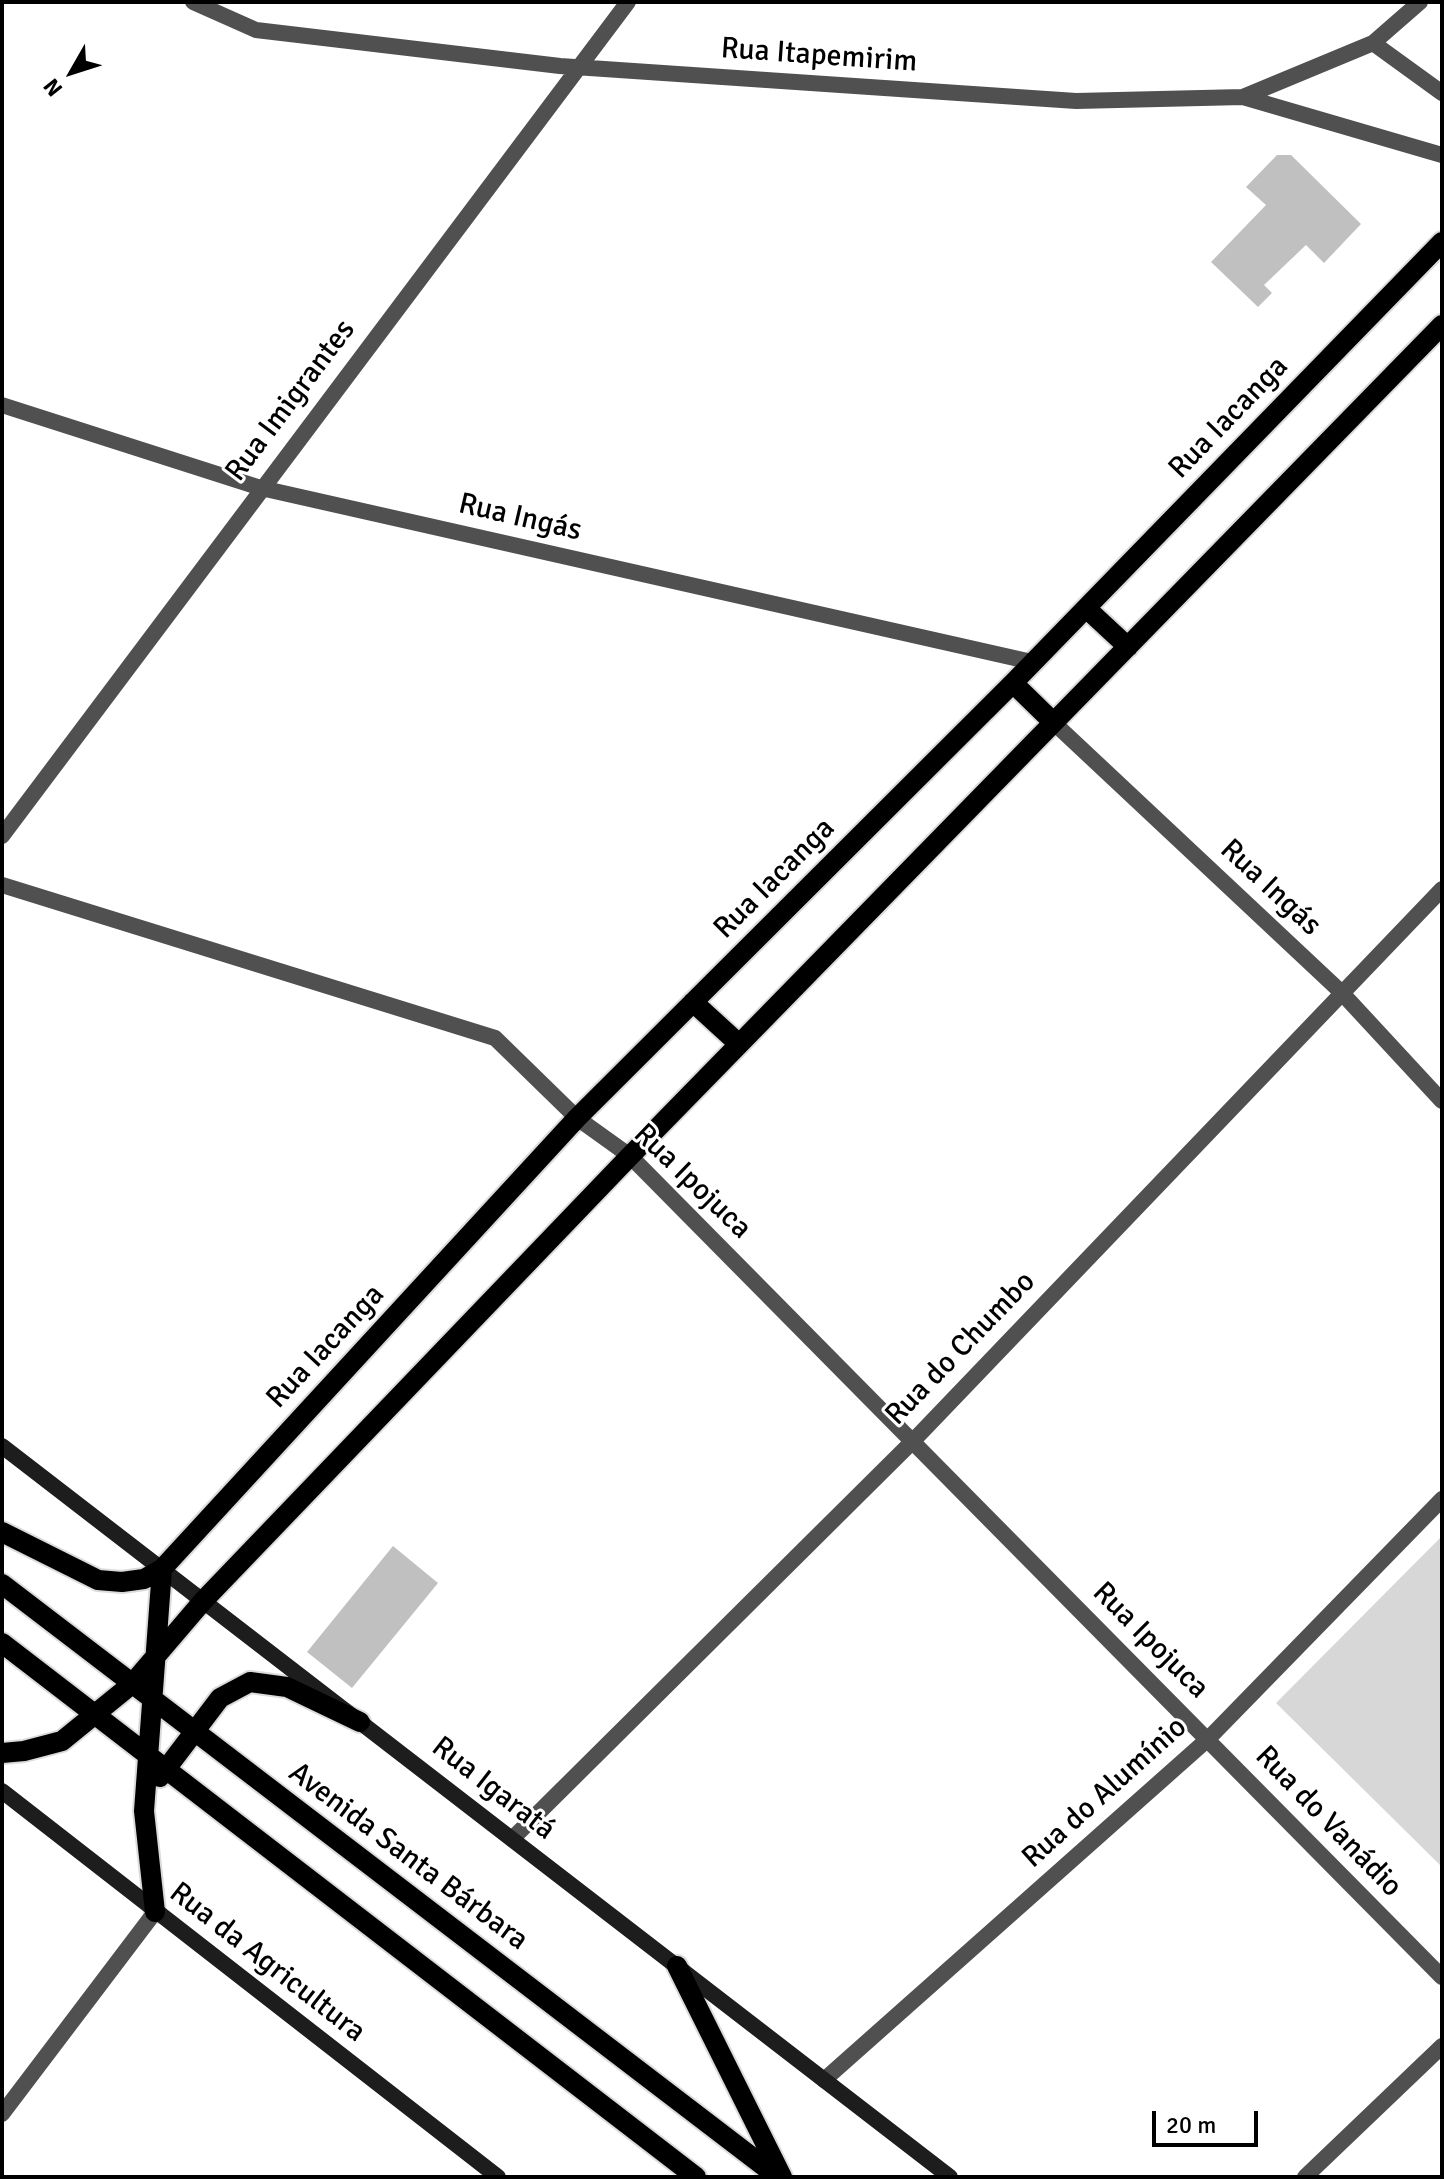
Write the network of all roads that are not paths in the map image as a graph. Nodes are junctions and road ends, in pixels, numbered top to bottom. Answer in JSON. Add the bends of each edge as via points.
{"nodes":[{"id":1,"x":193,"y":2,"type":"edge"},
{"id":2,"x":628,"y":2,"type":"edge"},
{"id":3,"x":1420,"y":2,"type":"edge"},
{"id":4,"x":1373,"y":43,"type":"junction"},
{"id":5,"x":578,"y":68,"type":"junction"},
{"id":6,"x":1442,"y":93,"type":"edge"},
{"id":7,"x":1243,"y":97,"type":"junction"},
{"id":8,"x":1442,"y":155,"type":"edge"},
{"id":9,"x":1442,"y":242,"type":"edge"},
{"id":10,"x":1442,"y":325,"type":"edge"},
{"id":11,"x":2,"y":405,"type":"edge"},
{"id":12,"x":261,"y":488,"type":"junction"},
{"id":13,"x":1086,"y":608,"type":"junction"},
{"id":14,"x":1128,"y":647,"type":"junction"},
{"id":15,"x":1032,"y":662,"type":"junction"},
{"id":16,"x":1013,"y":683,"type":"junction"},
{"id":17,"x":1053,"y":722,"type":"junction"},
{"id":18,"x":2,"y":836,"type":"edge"},
{"id":19,"x":2,"y":885,"type":"edge"},
{"id":20,"x":1442,"y":889,"type":"edge"},
{"id":21,"x":1341,"y":992,"type":"junction"},
{"id":22,"x":693,"y":1002,"type":"junction"},
{"id":23,"x":739,"y":1044,"type":"junction"},
{"id":24,"x":1442,"y":1101,"type":"edge"},
{"id":25,"x":577,"y":1118,"type":"junction"},
{"id":26,"x":630,"y":1156,"type":"junction"},
{"id":27,"x":913,"y":1441,"type":"junction"},
{"id":28,"x":2,"y":1446,"type":"edge"},
{"id":29,"x":1442,"y":1499,"type":"edge"},
{"id":30,"x":2,"y":1532,"type":"edge"},
{"id":31,"x":162,"y":1569,"type":"junction"},
{"id":32,"x":2,"y":1584,"type":"edge"},
{"id":33,"x":203,"y":1601,"type":"junction"},
{"id":34,"x":2,"y":1643,"type":"edge"},
{"id":35,"x":156,"y":1656,"type":"junction"},
{"id":36,"x":132,"y":1684,"type":"junction"},
{"id":37,"x":152,"y":1699,"type":"junction"},
{"id":38,"x":96,"y":1716,"type":"junction"},
{"id":39,"x":360,"y":1722,"type":"junction"},
{"id":40,"x":193,"y":1730,"type":"junction"},
{"id":41,"x":1208,"y":1739,"type":"junction"},
{"id":42,"x":2,"y":1753,"type":"edge"},
{"id":43,"x":149,"y":1754,"type":"junction"},
{"id":44,"x":166,"y":1767,"type":"junction"},
{"id":45,"x":2,"y":1791,"type":"edge"},
{"id":46,"x":144,"y":1811,"type":"junction"},
{"id":47,"x":512,"y":1839,"type":"junction"},
{"id":48,"x":155,"y":1912,"type":"junction"},
{"id":49,"x":677,"y":1966,"type":"junction"},
{"id":50,"x":1442,"y":1977,"type":"edge"},
{"id":51,"x":1442,"y":2046,"type":"edge"},
{"id":52,"x":824,"y":2080,"type":"junction"},
{"id":53,"x":2,"y":2114,"type":"edge"},
{"id":54,"x":498,"y":2177,"type":"edge"},
{"id":55,"x":696,"y":2177,"type":"edge"},
{"id":56,"x":780,"y":2177,"type":"edge"},
{"id":57,"x":950,"y":2177,"type":"edge"},
{"id":58,"x":1305,"y":2177,"type":"edge"}],
"edges":[{"from":1,"to":5,"type":"street","name":"Rua Itapemirim","via":[[256,30]]},
{"from":2,"to":5,"type":"street","name":"Rua Imigrantes"},
{"from":3,"to":4,"type":"street"},
{"from":4,"to":6,"type":"street"},
{"from":4,"to":7,"type":"street"},
{"from":5,"to":7,"type":"street","name":"Rua Itapemirim","via":[[1076,101]]},
{"from":5,"to":12,"type":"street","name":"Rua Imigrantes"},
{"from":7,"to":8,"type":"street","name":"Rua Itapemirim"},
{"from":9,"to":13,"type":"main road","name":"Rua Iacanga"},
{"from":10,"to":14,"type":"main road"},
{"from":11,"to":12,"type":"street","name":"Rua Ingás"},
{"from":12,"to":15,"type":"street","name":"Rua Ingás"},
{"from":12,"to":18,"type":"street","name":"Rua Imigrantes"},
{"from":13,"to":14,"type":"main road"},
{"from":13,"to":15,"type":"main road","name":"Rua Iacanga"},
{"from":14,"to":17,"type":"main road"},
{"from":15,"to":16,"type":"main road","name":"Rua Iacanga"},
{"from":16,"to":17,"type":"main road"},
{"from":16,"to":22,"type":"main road","name":"Rua Iacanga"},
{"from":17,"to":21,"type":"street","name":"Rua Ingás"},
{"from":17,"to":23,"type":"main road"},
{"from":19,"to":25,"type":"street","name":"Rua Ipojuca","via":[[495,1038]]},
{"from":20,"to":21,"type":"street","name":"Rua do Chumbo"},
{"from":21,"to":24,"type":"street","name":"Rua Ingás"},
{"from":21,"to":27,"type":"street","name":"Rua do Chumbo"},
{"from":22,"to":23,"type":"main road"},
{"from":22,"to":25,"type":"main road","name":"Rua Iacanga"},
{"from":23,"to":26,"type":"main road"},
{"from":25,"to":26,"type":"street","name":"Rua Ipojuca"},
{"from":25,"to":31,"type":"main road","name":"Rua Iacanga"},
{"from":26,"to":27,"type":"street","name":"Rua Ipojuca"},
{"from":26,"to":33,"type":"main road"},
{"from":27,"to":41,"type":"street","name":"Rua Ipojuca"},
{"from":27,"to":47,"type":"street","name":"Rua do Chumbo"},
{"from":28,"to":31,"type":"street","name":"Rua Igaratá"},
{"from":29,"to":41,"type":"street","name":"Rua do Alumínio"},
{"from":30,"to":31,"type":"main road","via":[[98,1580],[144,1579]]},
{"from":31,"to":33,"type":"street","name":"Rua Igaratá"},
{"from":31,"to":35,"type":"main road"},
{"from":32,"to":36,"type":"main road","name":"Avenida Santa Bárbara"},
{"from":33,"to":35,"type":"main road"},
{"from":33,"to":39,"type":"street","name":"Rua Igaratá"},
{"from":34,"to":38,"type":"main road"},
{"from":35,"to":36,"type":"main road"},
{"from":35,"to":37,"type":"main road"},
{"from":36,"to":37,"type":"main road","name":"Avenida Santa Bárbara"},
{"from":36,"to":38,"type":"main road"},
{"from":37,"to":40,"type":"main road","name":"Avenida Santa Bárbara"},
{"from":37,"to":43,"type":"main road"},
{"from":38,"to":42,"type":"main road","via":[[62,1741]]},
{"from":38,"to":43,"type":"main road"},
{"from":39,"to":40,"type":"main road","via":[[287,1687],[250,1682],[220,1698]]},
{"from":39,"to":47,"type":"street","name":"Rua Igaratá"},
{"from":40,"to":44,"type":"main road"},
{"from":40,"to":56,"type":"main road","name":"Avenida Santa Bárbara"},
{"from":41,"to":50,"type":"street","name":"Rua do Vanádio"},
{"from":41,"to":52,"type":"street","name":"Rua do Alumínio"},
{"from":43,"to":44,"type":"main road"},
{"from":43,"to":46,"type":"main road"},
{"from":44,"to":46,"type":"main road"},
{"from":44,"to":55,"type":"main road"},
{"from":45,"to":48,"type":"street","name":"Rua da Agricultura"},
{"from":46,"to":48,"type":"main road"},
{"from":47,"to":49,"type":"street","name":"Rua Igaratá"},
{"from":48,"to":53,"type":"street"},
{"from":48,"to":54,"type":"street","name":"Rua da Agricultura"},
{"from":49,"to":52,"type":"street","name":"Rua Igaratá"},
{"from":49,"to":56,"type":"main road"},
{"from":51,"to":58,"type":"street"},
{"from":52,"to":57,"type":"street","name":"Rua Igaratá"}]}
